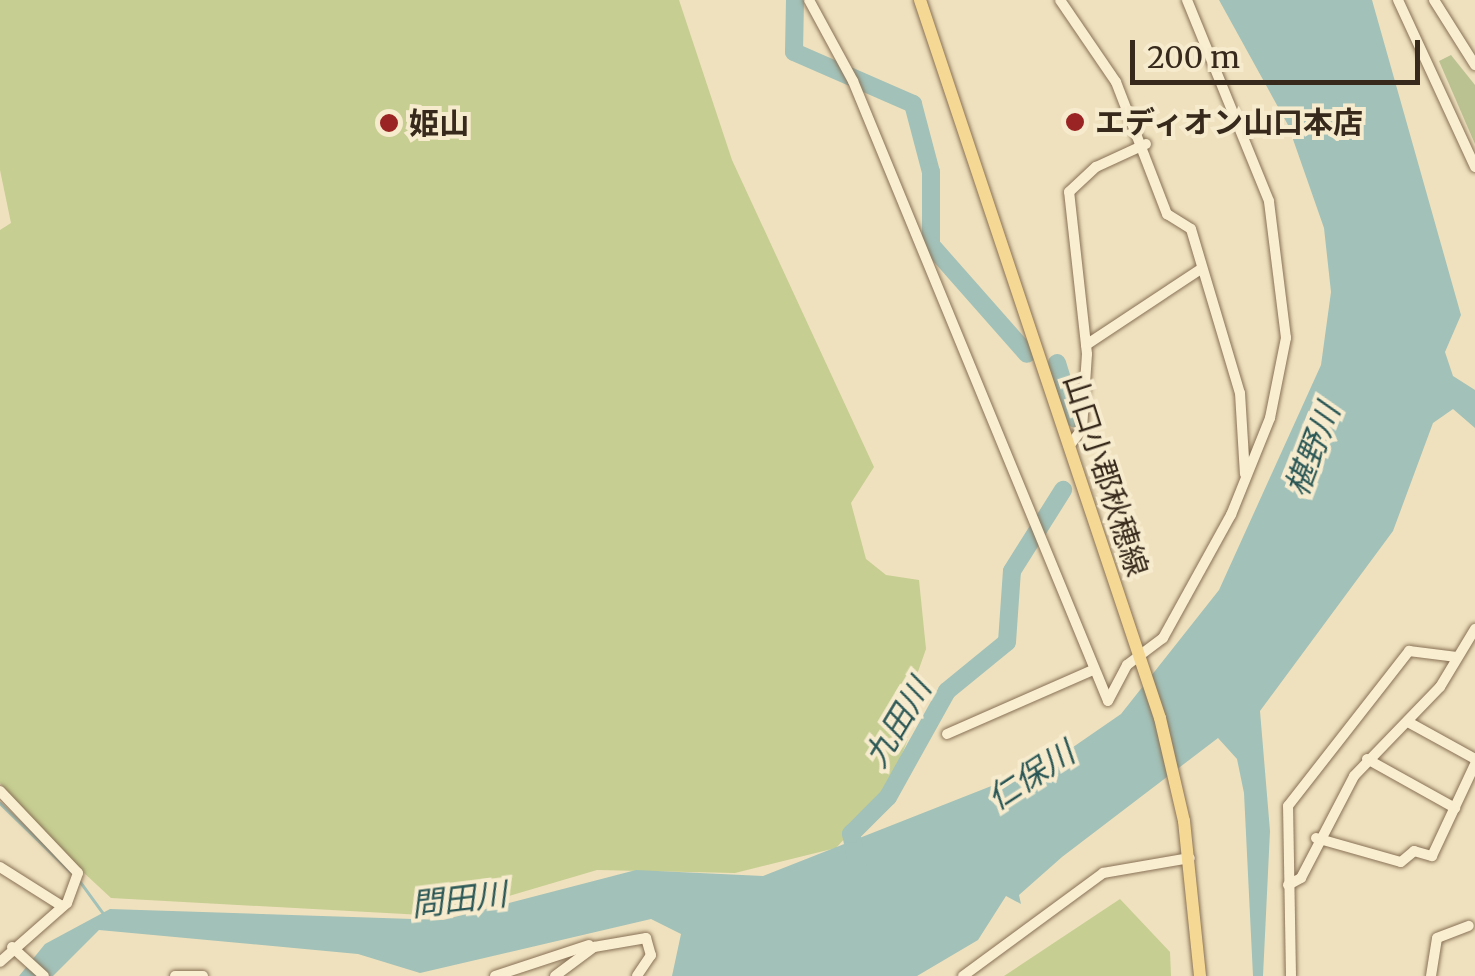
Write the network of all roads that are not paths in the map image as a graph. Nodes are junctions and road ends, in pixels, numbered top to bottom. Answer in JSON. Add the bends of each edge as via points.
{"nodes":[{"id":1,"x":809,"y":0,"type":"edge"},
{"id":2,"x":920,"y":0,"type":"edge"},
{"id":3,"x":1060,"y":0,"type":"edge"},
{"id":4,"x":1187,"y":0,"type":"edge"},
{"id":5,"x":1398,"y":0,"type":"edge"},
{"id":6,"x":1434,"y":0,"type":"edge"},
{"id":7,"x":1475,"y":65,"type":"edge"},
{"id":8,"x":1146,"y":144,"type":"junction"},
{"id":9,"x":1475,"y":167,"type":"edge"},
{"id":10,"x":1201,"y":269,"type":"junction"},
{"id":11,"x":1086,"y":345,"type":"junction"},
{"id":12,"x":1070,"y":444,"type":"junction"},
{"id":13,"x":1246,"y":480,"type":"junction"},
{"id":14,"x":1475,"y":630,"type":"edge"},
{"id":15,"x":1457,"y":657,"type":"junction"},
{"id":16,"x":1140,"y":659,"type":"junction"},
{"id":17,"x":1094,"y":670,"type":"junction"},
{"id":18,"x":1408,"y":722,"type":"junction"},
{"id":19,"x":947,"y":734,"type":"dead end"},
{"id":20,"x":1368,"y":759,"type":"junction"},
{"id":21,"x":1475,"y":762,"type":"edge"},
{"id":22,"x":0,"y":792,"type":"edge"},
{"id":23,"x":1456,"y":808,"type":"junction"},
{"id":24,"x":1316,"y":838,"type":"junction"},
{"id":25,"x":1190,"y":858,"type":"junction"},
{"id":26,"x":0,"y":867,"type":"edge"},
{"id":27,"x":1288,"y":885,"type":"junction"},
{"id":28,"x":66,"y":902,"type":"junction"},
{"id":29,"x":1469,"y":926,"type":"dead end"},
{"id":30,"x":594,"y":947,"type":"junction"},
{"id":31,"x":14,"y":949,"type":"junction"},
{"id":32,"x":0,"y":962,"type":"edge"},
{"id":33,"x":44,"y":976,"type":"edge"},
{"id":34,"x":175,"y":976,"type":"edge"},
{"id":35,"x":203,"y":976,"type":"edge"},
{"id":36,"x":495,"y":976,"type":"edge"},
{"id":37,"x":555,"y":976,"type":"edge"},
{"id":38,"x":638,"y":976,"type":"edge"},
{"id":39,"x":963,"y":976,"type":"edge"},
{"id":40,"x":1200,"y":976,"type":"edge"},
{"id":41,"x":1291,"y":976,"type":"edge"},
{"id":42,"x":1431,"y":976,"type":"edge"}],
"edges":[{"from":1,"to":17,"type":"street","via":[[851,76]]},
{"from":2,"to":12,"type":"main road","name":"山口小郡秋穂線"},
{"from":3,"to":8,"type":"street"},
{"from":4,"to":13,"type":"street","via":[[1269,200],[1287,292],[1280,384]]},
{"from":5,"to":9,"type":"street"},
{"from":6,"to":7,"type":"street"},
{"from":8,"to":10,"type":"street","via":[[1167,214],[1187,223]]},
{"from":8,"to":11,"type":"street","via":[[1096,167],[1069,192]]},
{"from":10,"to":11,"type":"street"},
{"from":10,"to":13,"type":"street","via":[[1240,393]]},
{"from":11,"to":12,"type":"street","via":[[1082,429]]},
{"from":12,"to":16,"type":"main road","name":"山口小郡秋穂線"},
{"from":13,"to":16,"type":"street","via":[[1176,618]]},
{"from":14,"to":15,"type":"street"},
{"from":15,"to":18,"type":"street"},
{"from":15,"to":27,"type":"street","via":[[1409,652],[1301,782],[1284,828]]},
{"from":16,"to":17,"type":"street","via":[[1108,701]]},
{"from":16,"to":25,"type":"main road","name":"山口小郡秋穂線"},
{"from":17,"to":19,"type":"street"},
{"from":18,"to":20,"type":"street"},
{"from":18,"to":21,"type":"street"},
{"from":20,"to":23,"type":"street"},
{"from":20,"to":24,"type":"street"},
{"from":21,"to":23,"type":"street"},
{"from":22,"to":28,"type":"street","via":[[78,874]]},
{"from":23,"to":24,"type":"street","via":[[1432,856],[1414,851],[1402,862]]},
{"from":24,"to":27,"type":"street","via":[[1301,878]]},
{"from":25,"to":39,"type":"street","via":[[1103,873]]},
{"from":25,"to":40,"type":"main road","name":"山口小郡秋穂線"},
{"from":26,"to":28,"type":"street"},
{"from":27,"to":41,"type":"street"},
{"from":28,"to":31,"type":"street"},
{"from":29,"to":42,"type":"street","via":[[1459,923],[1437,938]]},
{"from":30,"to":36,"type":"street"},
{"from":30,"to":37,"type":"street"},
{"from":30,"to":38,"type":"street","via":[[646,938],[651,955]]},
{"from":31,"to":32,"type":"street"},
{"from":31,"to":33,"type":"street"},
{"from":34,"to":35,"type":"street"}]}
